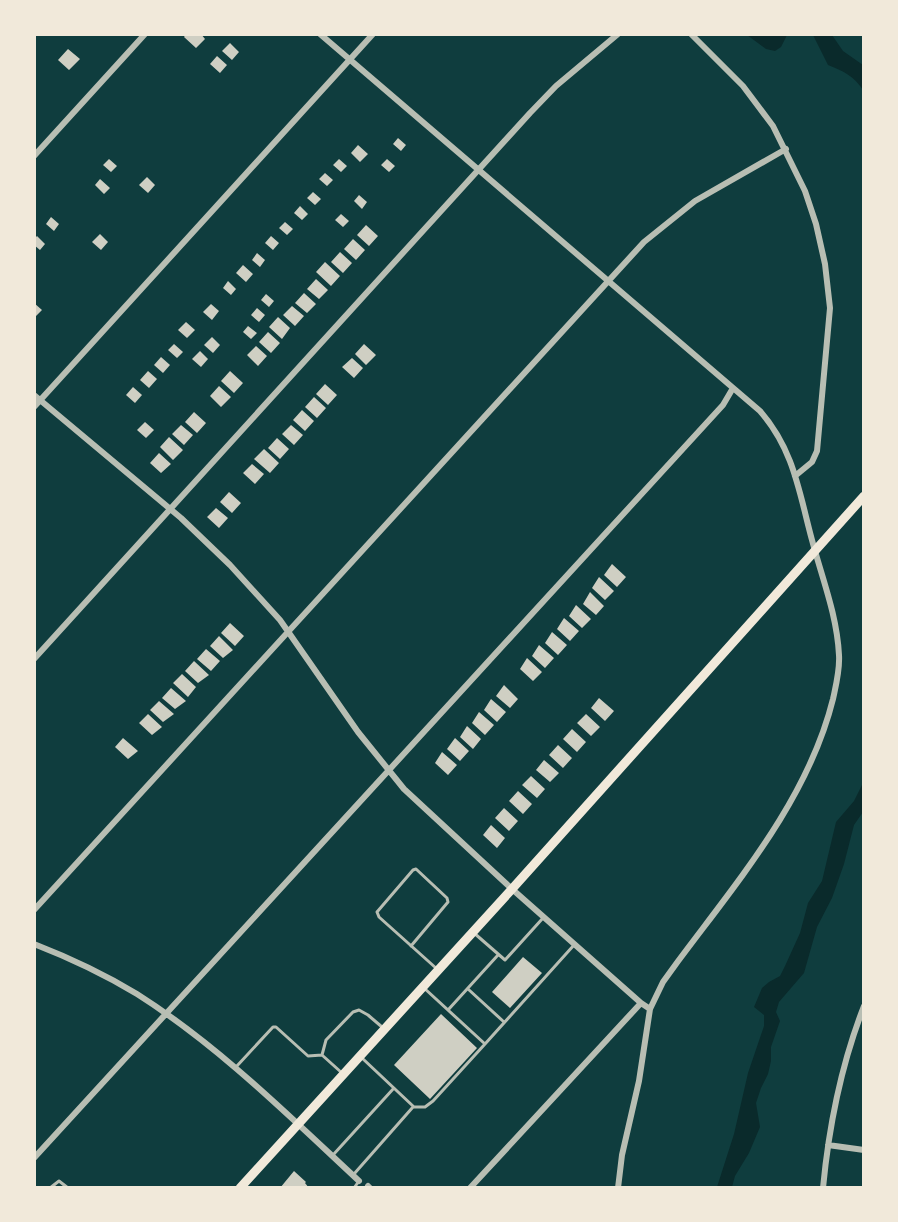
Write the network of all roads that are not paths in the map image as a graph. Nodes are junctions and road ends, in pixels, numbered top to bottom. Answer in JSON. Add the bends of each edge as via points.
{"nodes":[{"id":1,"x":144,"y":34,"type":"edge"},
{"id":2,"x":320,"y":34,"type":"edge"},
{"id":3,"x":373,"y":34,"type":"edge"},
{"id":4,"x":618,"y":34,"type":"edge"},
{"id":5,"x":692,"y":34,"type":"edge"},
{"id":6,"x":350,"y":60,"type":"junction"},
{"id":7,"x":786,"y":149,"type":"junction"},
{"id":8,"x":34,"y":156,"type":"edge"},
{"id":9,"x":478,"y":170,"type":"junction"},
{"id":10,"x":607,"y":280,"type":"junction"},
{"id":11,"x":733,"y":388,"type":"junction"},
{"id":12,"x":34,"y":395,"type":"edge"},
{"id":13,"x":40,"y":400,"type":"junction"},
{"id":14,"x":34,"y":406,"type":"edge"},
{"id":15,"x":795,"y":476,"type":"junction"},
{"id":16,"x":864,"y":496,"type":"edge"},
{"id":17,"x":171,"y":510,"type":"junction"},
{"id":18,"x":815,"y":549,"type":"junction"},
{"id":19,"x":288,"y":632,"type":"junction"},
{"id":20,"x":34,"y":659,"type":"edge"},
{"id":21,"x":390,"y":771,"type":"junction"},
{"id":22,"x":512,"y":889,"type":"junction"},
{"id":23,"x":34,"y":910,"type":"edge"},
{"id":24,"x":544,"y":917,"type":"junction"},
{"id":25,"x":473,"y":932,"type":"junction"},
{"id":26,"x":34,"y":944,"type":"edge"},
{"id":27,"x":576,"y":944,"type":"junction"},
{"id":28,"x":411,"y":946,"type":"junction"},
{"id":29,"x":498,"y":955,"type":"junction"},
{"id":30,"x":438,"y":970,"type":"junction"},
{"id":31,"x":423,"y":987,"type":"junction"},
{"id":32,"x":468,"y":988,"type":"junction"},
{"id":33,"x":641,"y":1004,"type":"junction"},
{"id":34,"x":864,"y":1006,"type":"edge"},
{"id":35,"x":650,"y":1009,"type":"junction"},
{"id":36,"x":448,"y":1010,"type":"junction"},
{"id":37,"x":168,"y":1015,"type":"junction"},
{"id":38,"x":504,"y":1022,"type":"junction"},
{"id":39,"x":384,"y":1029,"type":"junction"},
{"id":40,"x":484,"y":1044,"type":"junction"},
{"id":41,"x":322,"y":1054,"type":"junction"},
{"id":42,"x":360,"y":1056,"type":"junction"},
{"id":43,"x":235,"y":1068,"type":"junction"},
{"id":44,"x":343,"y":1074,"type":"junction"},
{"id":45,"x":394,"y":1088,"type":"junction"},
{"id":46,"x":414,"y":1107,"type":"junction"},
{"id":47,"x":297,"y":1125,"type":"junction"},
{"id":48,"x":828,"y":1145,"type":"junction"},
{"id":49,"x":864,"y":1150,"type":"edge"},
{"id":50,"x":332,"y":1156,"type":"junction"},
{"id":51,"x":34,"y":1158,"type":"edge"},
{"id":52,"x":353,"y":1175,"type":"junction"},
{"id":53,"x":359,"y":1182,"type":"joint"},
{"id":54,"x":50,"y":1188,"type":"edge"},
{"id":55,"x":68,"y":1188,"type":"edge"},
{"id":56,"x":240,"y":1188,"type":"edge"},
{"id":57,"x":354,"y":1188,"type":"edge"},
{"id":58,"x":470,"y":1188,"type":"edge"},
{"id":59,"x":618,"y":1188,"type":"edge"},
{"id":60,"x":823,"y":1188,"type":"edge"}],
"edges":[{"from":1,"to":8,"type":"street"},
{"from":2,"to":6,"type":"street"},
{"from":3,"to":6,"type":"street"},
{"from":4,"to":9,"type":"street","via":[[556,87]]},
{"from":5,"to":7,"type":"street","via":[[743,86]]},
{"from":6,"to":9,"type":"street"},
{"from":6,"to":13,"type":"street"},
{"from":7,"to":10,"type":"street","via":[[722,184],[673,217]]},
{"from":7,"to":15,"type":"street","via":[[816,224],[830,308],[817,452],[812,462]]},
{"from":9,"to":10,"type":"street"},
{"from":9,"to":17,"type":"street"},
{"from":10,"to":11,"type":"street"},
{"from":10,"to":19,"type":"street"},
{"from":11,"to":15,"type":"street","via":[[774,427]]},
{"from":11,"to":21,"type":"street","via":[[723,405]]},
{"from":12,"to":13,"type":"street"},
{"from":13,"to":14,"type":"street"},
{"from":13,"to":17,"type":"street"},
{"from":15,"to":18,"type":"street"},
{"from":16,"to":18,"type":"main road"},
{"from":17,"to":19,"type":"street","via":[[230,565]]},
{"from":17,"to":20,"type":"street"},
{"from":18,"to":22,"type":"main road"},
{"from":18,"to":35,"type":"street","via":[[836,624],[839,655],[829,716],[798,787],[762,848],[663,982]]},
{"from":19,"to":21,"type":"street","via":[[357,732]]},
{"from":19,"to":23,"type":"street"},
{"from":21,"to":22,"type":"street","via":[[422,807]]},
{"from":21,"to":37,"type":"street"},
{"from":22,"to":24,"type":"street"},
{"from":22,"to":25,"type":"main road"},
{"from":24,"to":27,"type":"street"},
{"from":24,"to":29,"type":"lane","via":[[505,960]]},
{"from":25,"to":29,"type":"lane"},
{"from":25,"to":30,"type":"main road"},
{"from":26,"to":37,"type":"street","via":[[109,977]]},
{"from":27,"to":33,"type":"street"},
{"from":27,"to":38,"type":"lane"},
{"from":28,"to":28,"type":"lane","via":[[377,912],[416,869],[448,902]]},
{"from":28,"to":30,"type":"lane"},
{"from":29,"to":32,"type":"lane"},
{"from":30,"to":31,"type":"main road"},
{"from":31,"to":36,"type":"lane"},
{"from":31,"to":39,"type":"main road"},
{"from":32,"to":36,"type":"lane"},
{"from":32,"to":38,"type":"lane"},
{"from":33,"to":35,"type":"street"},
{"from":33,"to":58,"type":"street"},
{"from":34,"to":48,"type":"street","via":[[844,1060]]},
{"from":35,"to":59,"type":"street"},
{"from":36,"to":40,"type":"lane"},
{"from":37,"to":43,"type":"street"},
{"from":37,"to":51,"type":"street"},
{"from":38,"to":40,"type":"lane"},
{"from":39,"to":41,"type":"lane","via":[[359,1010],[353,1012],[326,1040]]},
{"from":39,"to":42,"type":"main road"},
{"from":40,"to":46,"type":"lane","via":[[429,1105]]},
{"from":41,"to":43,"type":"lane","via":[[308,1056],[273,1027]]},
{"from":41,"to":44,"type":"lane"},
{"from":42,"to":44,"type":"main road"},
{"from":42,"to":45,"type":"lane"},
{"from":43,"to":47,"type":"street"},
{"from":44,"to":47,"type":"main road"},
{"from":45,"to":46,"type":"lane"},
{"from":45,"to":50,"type":"lane"},
{"from":46,"to":52,"type":"lane"},
{"from":47,"to":50,"type":"street"},
{"from":47,"to":56,"type":"main road"},
{"from":48,"to":49,"type":"street"},
{"from":48,"to":60,"type":"street"},
{"from":50,"to":52,"type":"street"},
{"from":52,"to":53,"type":"street"},
{"from":53,"to":57,"type":"lane"},
{"from":54,"to":55,"type":"lane","via":[[59,1181]]}]}
